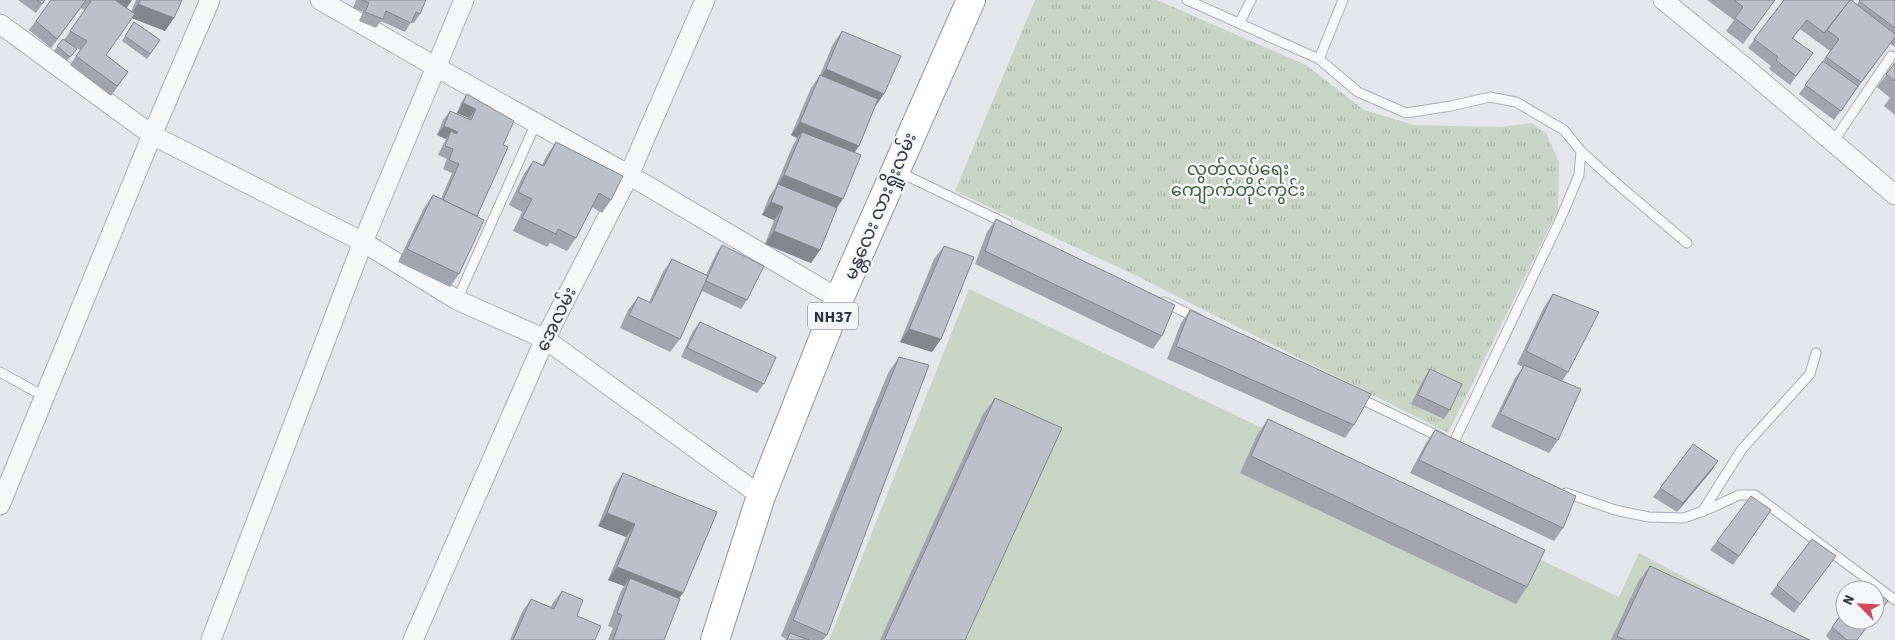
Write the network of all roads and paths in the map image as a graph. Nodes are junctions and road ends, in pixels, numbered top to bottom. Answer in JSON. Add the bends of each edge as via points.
{"nodes":[{"id":1,"x":210,"y":0,"type":"edge"},
{"id":2,"x":320,"y":0,"type":"edge"},
{"id":3,"x":464,"y":0,"type":"edge"},
{"id":4,"x":705,"y":0,"type":"edge"},
{"id":5,"x":970,"y":0,"type":"edge"},
{"id":6,"x":1187,"y":0,"type":"edge"},
{"id":7,"x":1251,"y":0,"type":"edge"},
{"id":8,"x":1343,"y":0,"type":"edge"},
{"id":9,"x":1663,"y":0,"type":"edge"},
{"id":10,"x":1240,"y":22,"type":"junction"},
{"id":11,"x":0,"y":24,"type":"edge"},
{"id":12,"x":1891,"y":56,"type":"edge"},
{"id":13,"x":1320,"y":58,"type":"junction"},
{"id":14,"x":436,"y":67,"type":"junction"},
{"id":15,"x":536,"y":123,"type":"junction"},
{"id":16,"x":152,"y":135,"type":"junction"},
{"id":17,"x":1833,"y":142,"type":"junction"},
{"id":18,"x":1581,"y":150,"type":"junction"},
{"id":19,"x":895,"y":170,"type":"junction"},
{"id":20,"x":629,"y":175,"type":"junction"},
{"id":21,"x":1895,"y":195,"type":"edge"},
{"id":22,"x":1019,"y":230,"type":"edge"},
{"id":23,"x":363,"y":242,"type":"junction"},
{"id":24,"x":1687,"y":243,"type":"dead end"},
{"id":25,"x":1152,"y":296,"type":"edge"},
{"id":26,"x":839,"y":299,"type":"junction"},
{"id":27,"x":456,"y":300,"type":"junction"},
{"id":28,"x":1205,"y":322,"type":"edge"},
{"id":29,"x":544,"y":339,"type":"junction"},
{"id":30,"x":1816,"y":353,"type":"dead end"},
{"id":31,"x":0,"y":372,"type":"edge"},
{"id":32,"x":1346,"y":391,"type":"edge"},
{"id":33,"x":45,"y":397,"type":"junction"},
{"id":34,"x":1452,"y":444,"type":"junction"},
{"id":35,"x":1462,"y":447,"type":"edge"},
{"id":36,"x":1559,"y":490,"type":"edge"},
{"id":37,"x":761,"y":496,"type":"junction"},
{"id":38,"x":0,"y":505,"type":"edge"},
{"id":39,"x":1702,"y":512,"type":"junction"},
{"id":40,"x":1895,"y":600,"type":"edge"},
{"id":41,"x":211,"y":640,"type":"edge"},
{"id":42,"x":414,"y":640,"type":"edge"},
{"id":43,"x":715,"y":640,"type":"edge"}],
"edges":[{"from":1,"to":16,"type":"street"},
{"from":2,"to":14,"type":"street"},
{"from":3,"to":14,"type":"street"},
{"from":4,"to":20,"type":"street","name":"အေလမ်း"},
{"from":5,"to":19,"type":"highway","name":"မန္တလေး လားရှိုးလမ်း","number":"NH37"},
{"from":6,"to":10,"type":"lane"},
{"from":7,"to":10,"type":"lane"},
{"from":8,"to":13,"type":"lane"},
{"from":9,"to":17,"type":"street"},
{"from":10,"to":13,"type":"lane"},
{"from":11,"to":16,"type":"street"},
{"from":12,"to":17,"type":"lane"},
{"from":13,"to":18,"type":"lane","via":[[1358,92],[1406,113],[1490,97],[1516,102],[1564,130]]},
{"from":14,"to":15,"type":"street"},
{"from":14,"to":23,"type":"street"},
{"from":15,"to":20,"type":"street"},
{"from":15,"to":27,"type":"lane"},
{"from":16,"to":23,"type":"street"},
{"from":16,"to":33,"type":"street"},
{"from":17,"to":21,"type":"street"},
{"from":18,"to":24,"type":"lane"},
{"from":18,"to":34,"type":"lane","via":[[1579,175],[1560,220]]},
{"from":19,"to":22,"type":"lane"},
{"from":19,"to":26,"type":"highway","name":"မန္တလေး လားရှိုးလမ်း","number":"NH37"},
{"from":20,"to":26,"type":"street"},
{"from":20,"to":29,"type":"street","name":"အေလမ်း"},
{"from":23,"to":27,"type":"street"},
{"from":23,"to":41,"type":"street"},
{"from":25,"to":28,"type":"lane"},
{"from":26,"to":37,"type":"highway","name":"မန္တလေး လားရှိုးလမ်း","number":"NH37"},
{"from":27,"to":29,"type":"street"},
{"from":29,"to":37,"type":"street"},
{"from":29,"to":42,"type":"street","name":"အေလမ်း"},
{"from":30,"to":39,"type":"lane","via":[[1810,374],[1742,449]]},
{"from":31,"to":33,"type":"lane"},
{"from":32,"to":34,"type":"lane"},
{"from":33,"to":38,"type":"street"},
{"from":34,"to":35,"type":"lane"},
{"from":36,"to":39,"type":"lane","via":[[1614,510],[1649,517],[1684,518]]},
{"from":37,"to":43,"type":"highway","name":"မန္တလေး လားရှိုးလမ်း","number":"NH37"},
{"from":39,"to":40,"type":"lane","via":[[1739,495],[1755,495]]}]}
